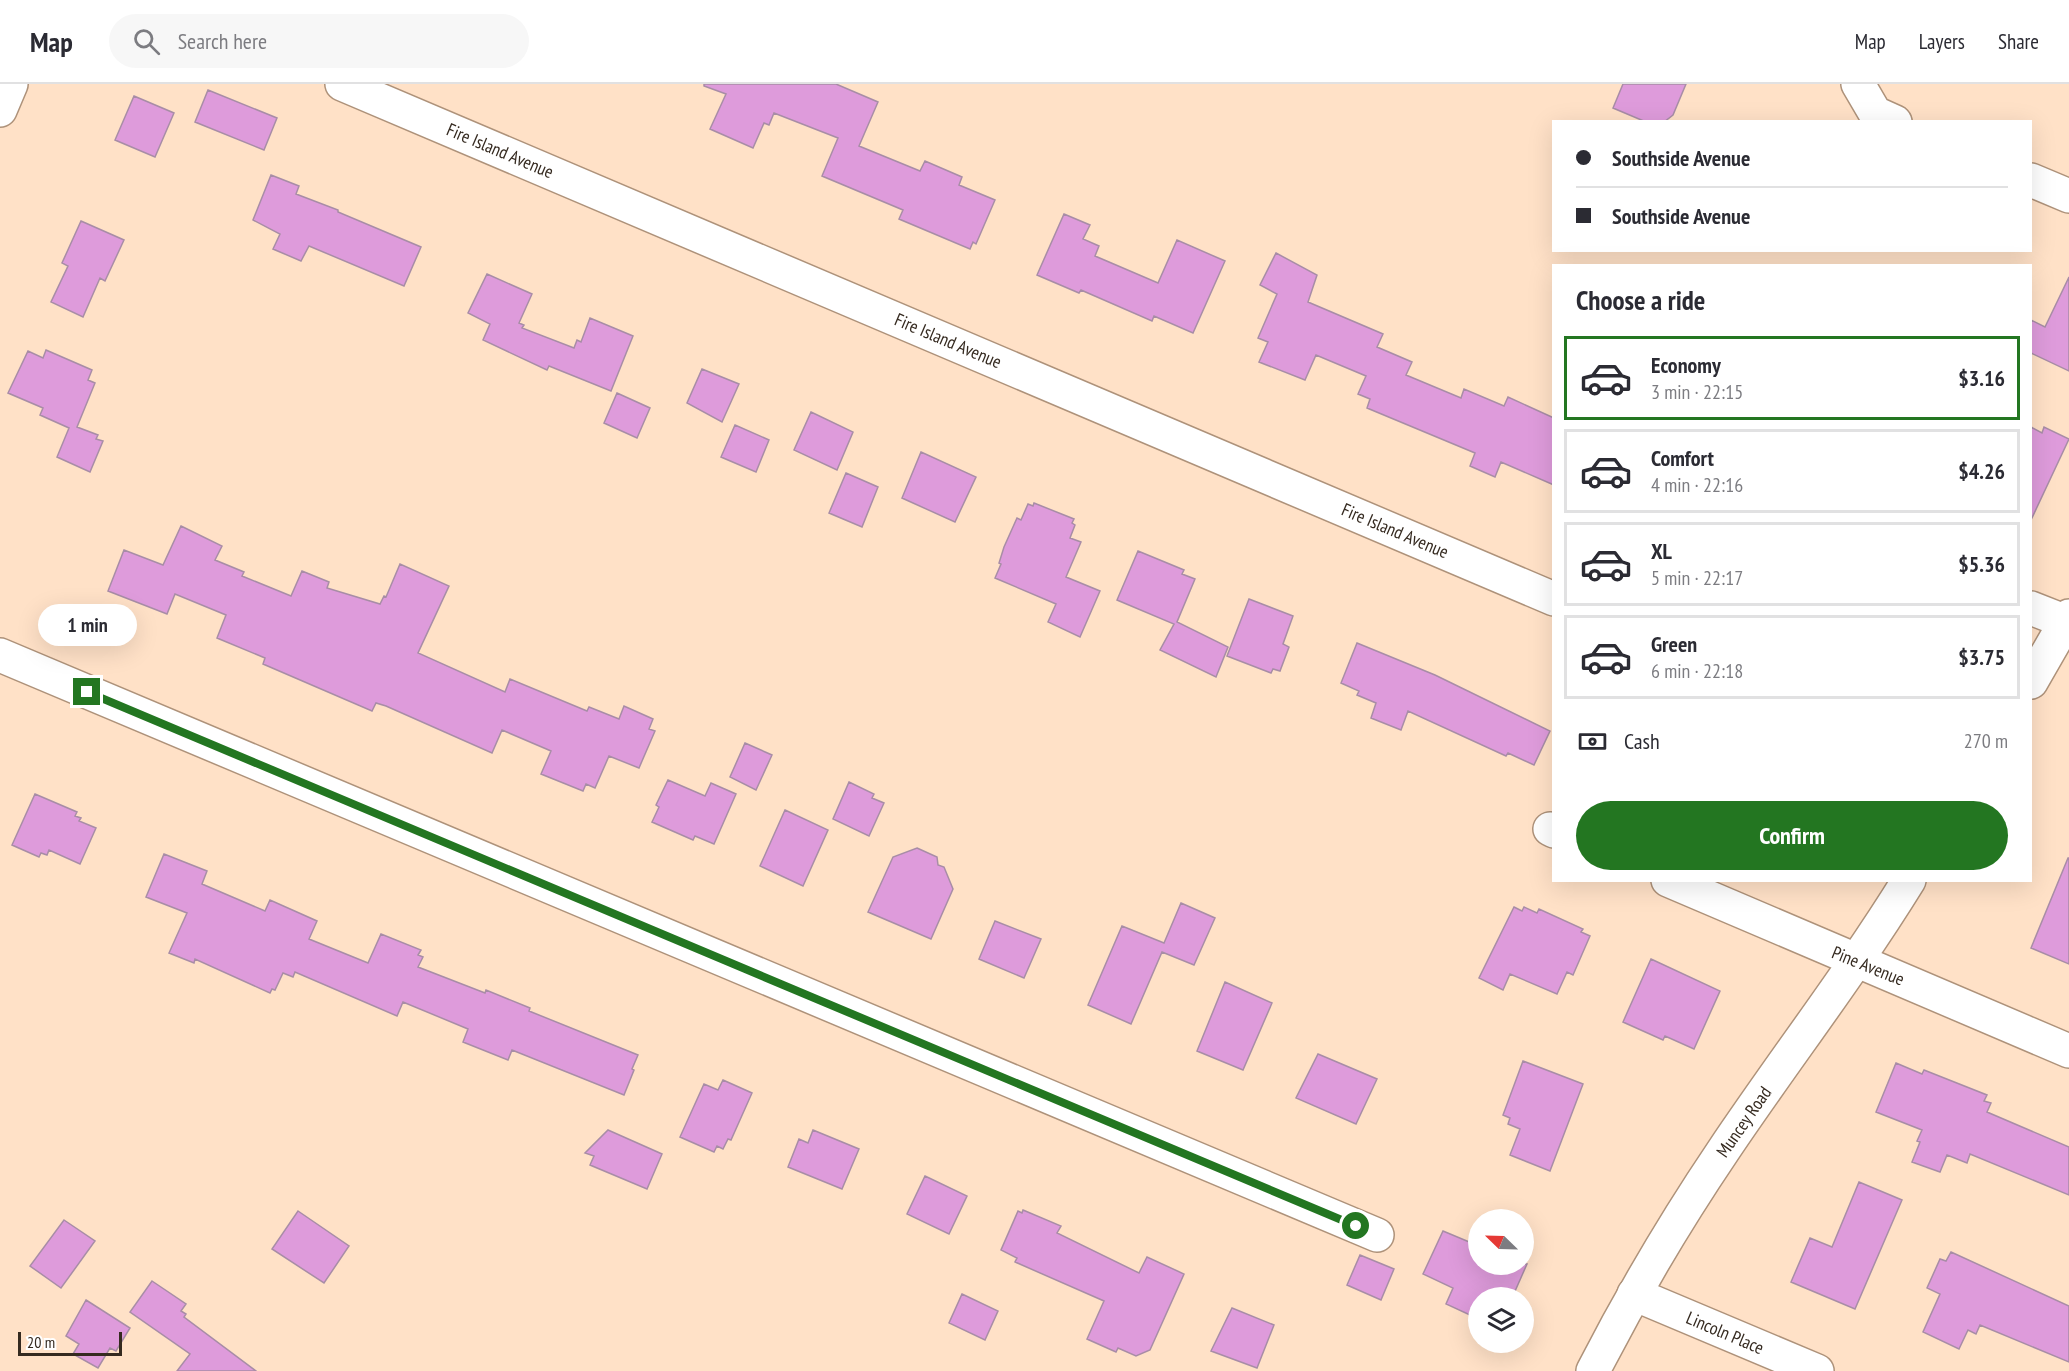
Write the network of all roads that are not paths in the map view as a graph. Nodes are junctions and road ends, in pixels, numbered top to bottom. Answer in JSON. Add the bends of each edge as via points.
{"nodes":[{"id":1,"x":11,"y":84,"type":"edge"},
{"id":2,"x":342,"y":84,"type":"edge"},
{"id":3,"x":1858,"y":84,"type":"edge"},
{"id":4,"x":0,"y":110,"type":"edge"},
{"id":5,"x":1891,"y":120,"type":"edge"},
{"id":6,"x":2032,"y":180,"type":"edge"},
{"id":7,"x":2069,"y":196,"type":"edge"},
{"id":8,"x":1552,"y":598,"type":"edge"},
{"id":9,"x":2032,"y":608,"type":"edge"},
{"id":10,"x":2068,"y":620,"type":"edge"},
{"id":11,"x":0,"y":655,"type":"edge"},
{"id":12,"x":2032,"y":680,"type":"edge"},
{"id":13,"x":1673,"y":882,"type":"edge"},
{"id":14,"x":1908,"y":882,"type":"edge"},
{"id":15,"x":1856,"y":961,"type":"junction"},
{"id":16,"x":2069,"y":1051,"type":"edge"},
{"id":17,"x":1377,"y":1235,"type":"dead end"},
{"id":18,"x":1634,"y":1294,"type":"junction"},
{"id":19,"x":1593,"y":1371,"type":"edge"},
{"id":20,"x":1817,"y":1371,"type":"edge"}],
"edges":[{"from":1,"to":4,"type":"street"},
{"from":2,"to":8,"type":"street","name":"Fire Island Avenue"},
{"from":3,"to":5,"type":"street","via":[[1875,113]]},
{"from":6,"to":7,"type":"street"},
{"from":9,"to":10,"type":"street"},
{"from":10,"to":12,"type":"street"},
{"from":11,"to":17,"type":"street"},
{"from":13,"to":15,"type":"street","name":"Pine Avenue"},
{"from":14,"to":15,"type":"street","name":"Muncey Road"},
{"from":15,"to":16,"type":"street","name":"Pine Avenue"},
{"from":15,"to":18,"type":"street","name":"Muncey Road","via":[[1718,1159]]},
{"from":18,"to":19,"type":"street","name":"Muncey Road"},
{"from":18,"to":20,"type":"street","name":"Lincoln Place"}]}
